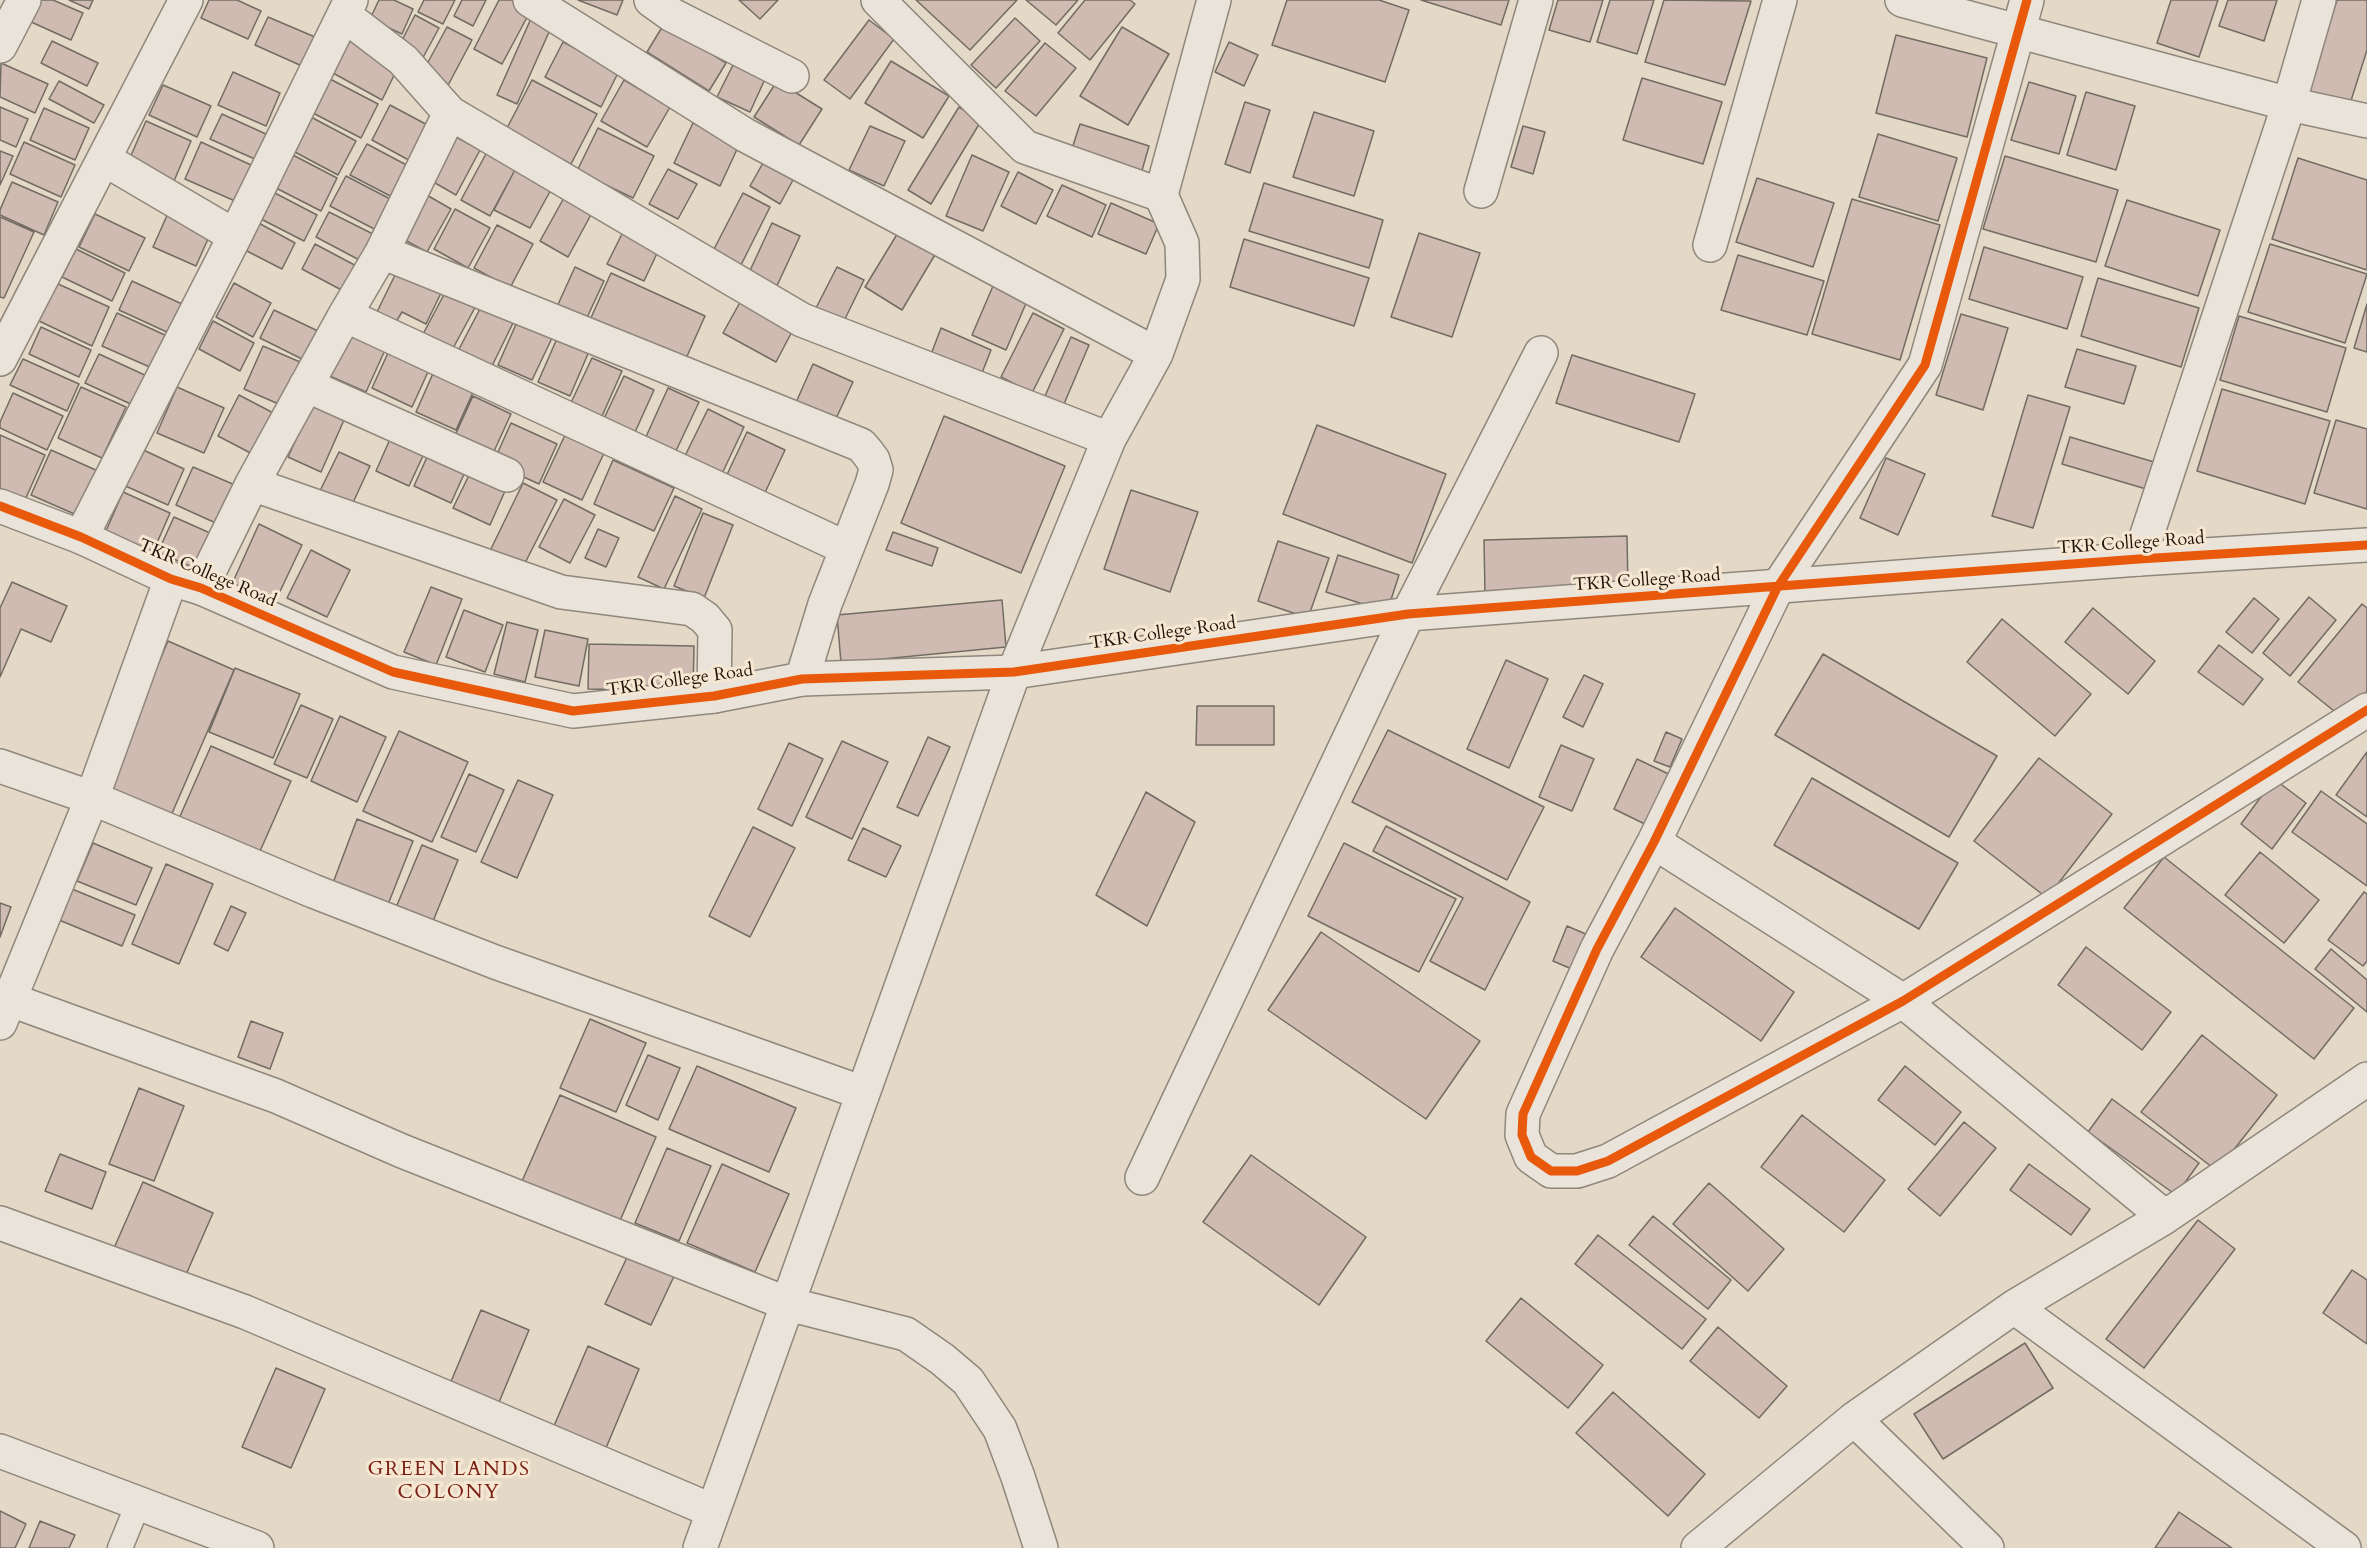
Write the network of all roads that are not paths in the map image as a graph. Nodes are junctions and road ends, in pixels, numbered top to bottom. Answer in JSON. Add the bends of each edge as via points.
{"nodes":[{"id":1,"x":24,"y":0,"type":"edge"},
{"id":2,"x":186,"y":0,"type":"edge"},
{"id":3,"x":530,"y":0,"type":"edge"},
{"id":4,"x":651,"y":0,"type":"edge"},
{"id":5,"x":878,"y":0,"type":"edge"},
{"id":6,"x":1536,"y":0,"type":"edge"},
{"id":7,"x":1780,"y":0,"type":"edge"},
{"id":8,"x":1902,"y":0,"type":"edge"},
{"id":9,"x":2027,"y":0,"type":"edge"},
{"id":10,"x":2319,"y":0,"type":"edge"},
{"id":11,"x":1204,"y":7,"type":"edge"},
{"id":12,"x":347,"y":8,"type":"edge"},
{"id":13,"x":2019,"y":31,"type":"junction"},
{"id":14,"x":0,"y":44,"type":"edge"},
{"id":15,"x":792,"y":76,"type":"dead end"},
{"id":16,"x":2289,"y":104,"type":"junction"},
{"id":17,"x":450,"y":113,"type":"junction"},
{"id":18,"x":2367,"y":121,"type":"edge"},
{"id":19,"x":104,"y":159,"type":"junction"},
{"id":20,"x":1481,"y":191,"type":"dead end"},
{"id":21,"x":1161,"y":195,"type":"junction"},
{"id":22,"x":235,"y":236,"type":"junction"},
{"id":23,"x":1710,"y":245,"type":"dead end"},
{"id":24,"x":382,"y":252,"type":"junction"},
{"id":25,"x":345,"y":315,"type":"junction"},
{"id":26,"x":1541,"y":353,"type":"dead end"},
{"id":27,"x":1156,"y":354,"type":"junction"},
{"id":28,"x":0,"y":359,"type":"edge"},
{"id":29,"x":306,"y":385,"type":"junction"},
{"id":30,"x":1109,"y":439,"type":"junction"},
{"id":31,"x":507,"y":475,"type":"dead end"},
{"id":32,"x":252,"y":484,"type":"junction"},
{"id":33,"x":0,"y":506,"type":"edge"},
{"id":34,"x":81,"y":537,"type":"junction"},
{"id":35,"x":2367,"y":546,"type":"edge"},
{"id":36,"x":846,"y":548,"type":"junction"},
{"id":37,"x":2139,"y":559,"type":"junction"},
{"id":38,"x":186,"y":583,"type":"junction"},
{"id":39,"x":1777,"y":588,"type":"junction"},
{"id":40,"x":1408,"y":614,"type":"junction"},
{"id":41,"x":1014,"y":672,"type":"junction"},
{"id":42,"x":802,"y":680,"type":"junction"},
{"id":43,"x":714,"y":696,"type":"junction"},
{"id":44,"x":2367,"y":710,"type":"edge"},
{"id":45,"x":0,"y":766,"type":"edge"},
{"id":46,"x":92,"y":798,"type":"junction"},
{"id":47,"x":1654,"y":842,"type":"junction"},
{"id":48,"x":1903,"y":1001,"type":"junction"},
{"id":49,"x":3,"y":1006,"type":"edge"},
{"id":50,"x":2367,"y":1079,"type":"edge"},
{"id":51,"x":863,"y":1093,"type":"junction"},
{"id":52,"x":1142,"y":1178,"type":"dead end"},
{"id":53,"x":2165,"y":1217,"type":"junction"},
{"id":54,"x":0,"y":1222,"type":"edge"},
{"id":55,"x":788,"y":1304,"type":"junction"},
{"id":56,"x":2014,"y":1307,"type":"junction"},
{"id":57,"x":1854,"y":1419,"type":"junction"},
{"id":58,"x":0,"y":1451,"type":"edge"},
{"id":59,"x":138,"y":1504,"type":"junction"},
{"id":60,"x":713,"y":1511,"type":"junction"},
{"id":61,"x":120,"y":1548,"type":"edge"},
{"id":62,"x":257,"y":1548,"type":"edge"},
{"id":63,"x":700,"y":1548,"type":"edge"},
{"id":64,"x":1041,"y":1548,"type":"edge"},
{"id":65,"x":1698,"y":1548,"type":"edge"},
{"id":66,"x":1987,"y":1548,"type":"edge"},
{"id":67,"x":2344,"y":1548,"type":"edge"}],
"edges":[{"from":1,"to":14,"type":"street"},
{"from":2,"to":19,"type":"street"},
{"from":3,"to":27,"type":"street","via":[[745,135]]},
{"from":4,"to":15,"type":"street","via":[[672,15]]},
{"from":5,"to":21,"type":"street","via":[[1025,147]]},
{"from":6,"to":20,"type":"street"},
{"from":7,"to":23,"type":"street"},
{"from":8,"to":13,"type":"street"},
{"from":9,"to":13,"type":"street"},
{"from":10,"to":16,"type":"street"},
{"from":11,"to":21,"type":"street"},
{"from":12,"to":17,"type":"street","via":[[404,60]]},
{"from":12,"to":22,"type":"street"},
{"from":13,"to":16,"type":"street"},
{"from":13,"to":39,"type":"street","via":[[1925,365]]},
{"from":16,"to":18,"type":"street"},
{"from":16,"to":37,"type":"street"},
{"from":17,"to":24,"type":"street"},
{"from":17,"to":30,"type":"street","via":[[801,320]]},
{"from":19,"to":22,"type":"street"},
{"from":19,"to":28,"type":"street"},
{"from":21,"to":27,"type":"street","via":[[1182,243],[1183,279]]},
{"from":22,"to":34,"type":"street"},
{"from":24,"to":25,"type":"street"},
{"from":24,"to":36,"type":"street","via":[[861,445],[876,470]]},
{"from":25,"to":29,"type":"street"},
{"from":25,"to":36,"type":"street"},
{"from":26,"to":40,"type":"street"},
{"from":27,"to":30,"type":"street"},
{"from":29,"to":31,"type":"street"},
{"from":29,"to":32,"type":"street"},
{"from":30,"to":41,"type":"street"},
{"from":32,"to":38,"type":"street"},
{"from":32,"to":43,"type":"street","via":[[561,592],[692,609],[715,630]]},
{"from":33,"to":34,"type":"street","name":"TKR College Road"},
{"from":34,"to":38,"type":"street","name":"TKR College Road"},
{"from":35,"to":37,"type":"street","name":"TKR College Road"},
{"from":36,"to":42,"type":"street"},
{"from":37,"to":39,"type":"street","name":"TKR College Road"},
{"from":38,"to":43,"type":"street","name":"TKR College Road","via":[[393,672],[573,711]]},
{"from":38,"to":46,"type":"street"},
{"from":39,"to":40,"type":"street","name":"TKR College Road"},
{"from":39,"to":47,"type":"street"},
{"from":40,"to":41,"type":"street","name":"TKR College Road"},
{"from":40,"to":52,"type":"street"},
{"from":41,"to":42,"type":"street","name":"TKR College Road"},
{"from":41,"to":51,"type":"street"},
{"from":42,"to":43,"type":"street","name":"TKR College Road"},
{"from":44,"to":48,"type":"street"},
{"from":45,"to":46,"type":"street"},
{"from":46,"to":49,"type":"street"},
{"from":46,"to":51,"type":"street","via":[[495,962]]},
{"from":47,"to":48,"type":"street"},
{"from":47,"to":48,"type":"street","via":[[1597,949],[1523,1113],[1522,1135],[1531,1156],[1551,1171],[1577,1171],[1608,1161]]},
{"from":48,"to":53,"type":"street"},
{"from":49,"to":55,"type":"street","via":[[276,1096],[402,1151]]},
{"from":50,"to":53,"type":"street"},
{"from":51,"to":55,"type":"street"},
{"from":53,"to":56,"type":"street"},
{"from":54,"to":60,"type":"street","via":[[245,1312]]},
{"from":55,"to":60,"type":"street"},
{"from":55,"to":64,"type":"street","via":[[906,1334],[968,1381],[1000,1429]]},
{"from":56,"to":57,"type":"street"},
{"from":56,"to":67,"type":"street"},
{"from":57,"to":65,"type":"street"},
{"from":57,"to":66,"type":"street"},
{"from":58,"to":59,"type":"street"},
{"from":59,"to":61,"type":"lane"},
{"from":59,"to":62,"type":"street"},
{"from":60,"to":63,"type":"street"}]}
